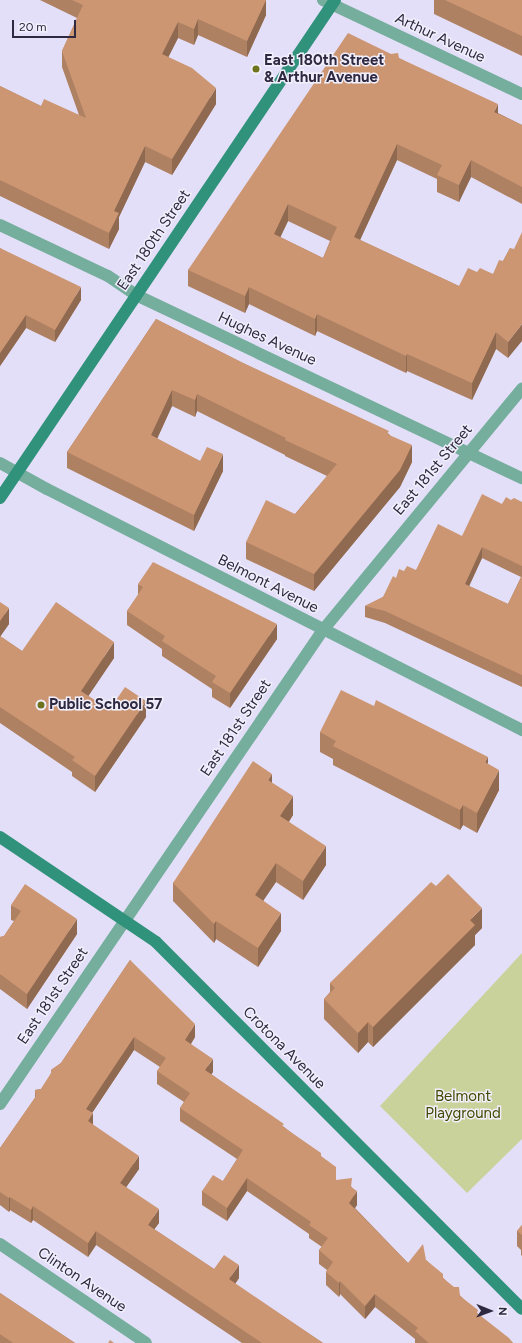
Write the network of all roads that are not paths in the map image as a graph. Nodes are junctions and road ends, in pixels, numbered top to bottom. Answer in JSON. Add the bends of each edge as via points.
{"nodes":[{"id":1,"x":330,"y":1,"type":"edge"},
{"id":2,"x":522,"y":94,"type":"edge"},
{"id":3,"x":0,"y":226,"type":"edge"},
{"id":4,"x":136,"y":295,"type":"junction"},
{"id":5,"x":522,"y":389,"type":"edge"},
{"id":6,"x":468,"y":453,"type":"junction"},
{"id":7,"x":0,"y":463,"type":"edge"},
{"id":8,"x":17,"y":473,"type":"junction"},
{"id":9,"x":522,"y":478,"type":"edge"},
{"id":10,"x":0,"y":498,"type":"edge"},
{"id":11,"x":323,"y":630,"type":"junction"},
{"id":12,"x":522,"y":730,"type":"edge"},
{"id":13,"x":0,"y":837,"type":"edge"},
{"id":14,"x":124,"y":921,"type":"junction"},
{"id":15,"x":0,"y":1104,"type":"edge"},
{"id":16,"x":0,"y":1244,"type":"edge"},
{"id":17,"x":522,"y":1309,"type":"edge"},
{"id":18,"x":146,"y":1343,"type":"edge"}],
"edges":[{"from":1,"to":2,"type":"street","name":"Arthur Avenue"},
{"from":1,"to":4,"type":"street","name":"East 180th Street"},
{"from":3,"to":4,"type":"street","name":"Hughes Avenue","via":[[108,276]]},
{"from":4,"to":6,"type":"street","name":"Hughes Avenue"},
{"from":4,"to":8,"type":"street","name":"East 180th Street"},
{"from":5,"to":6,"type":"street","name":"East 181st Street"},
{"from":6,"to":9,"type":"street","name":"Hughes Avenue"},
{"from":6,"to":11,"type":"street","name":"East 181st Street"},
{"from":7,"to":8,"type":"street","name":"Belmont Avenue"},
{"from":8,"to":10,"type":"street","name":"East 180th Street"},
{"from":8,"to":11,"type":"street","name":"Belmont Avenue"},
{"from":11,"to":12,"type":"street","name":"Belmont Avenue"},
{"from":11,"to":14,"type":"street","name":"East 181st Street"},
{"from":13,"to":14,"type":"street","name":"Crotona Avenue"},
{"from":14,"to":15,"type":"street","name":"East 181st Street"},
{"from":14,"to":17,"type":"street","name":"Crotona Avenue","via":[[156,942]]},
{"from":16,"to":18,"type":"street","name":"Clinton Avenue"}]}
